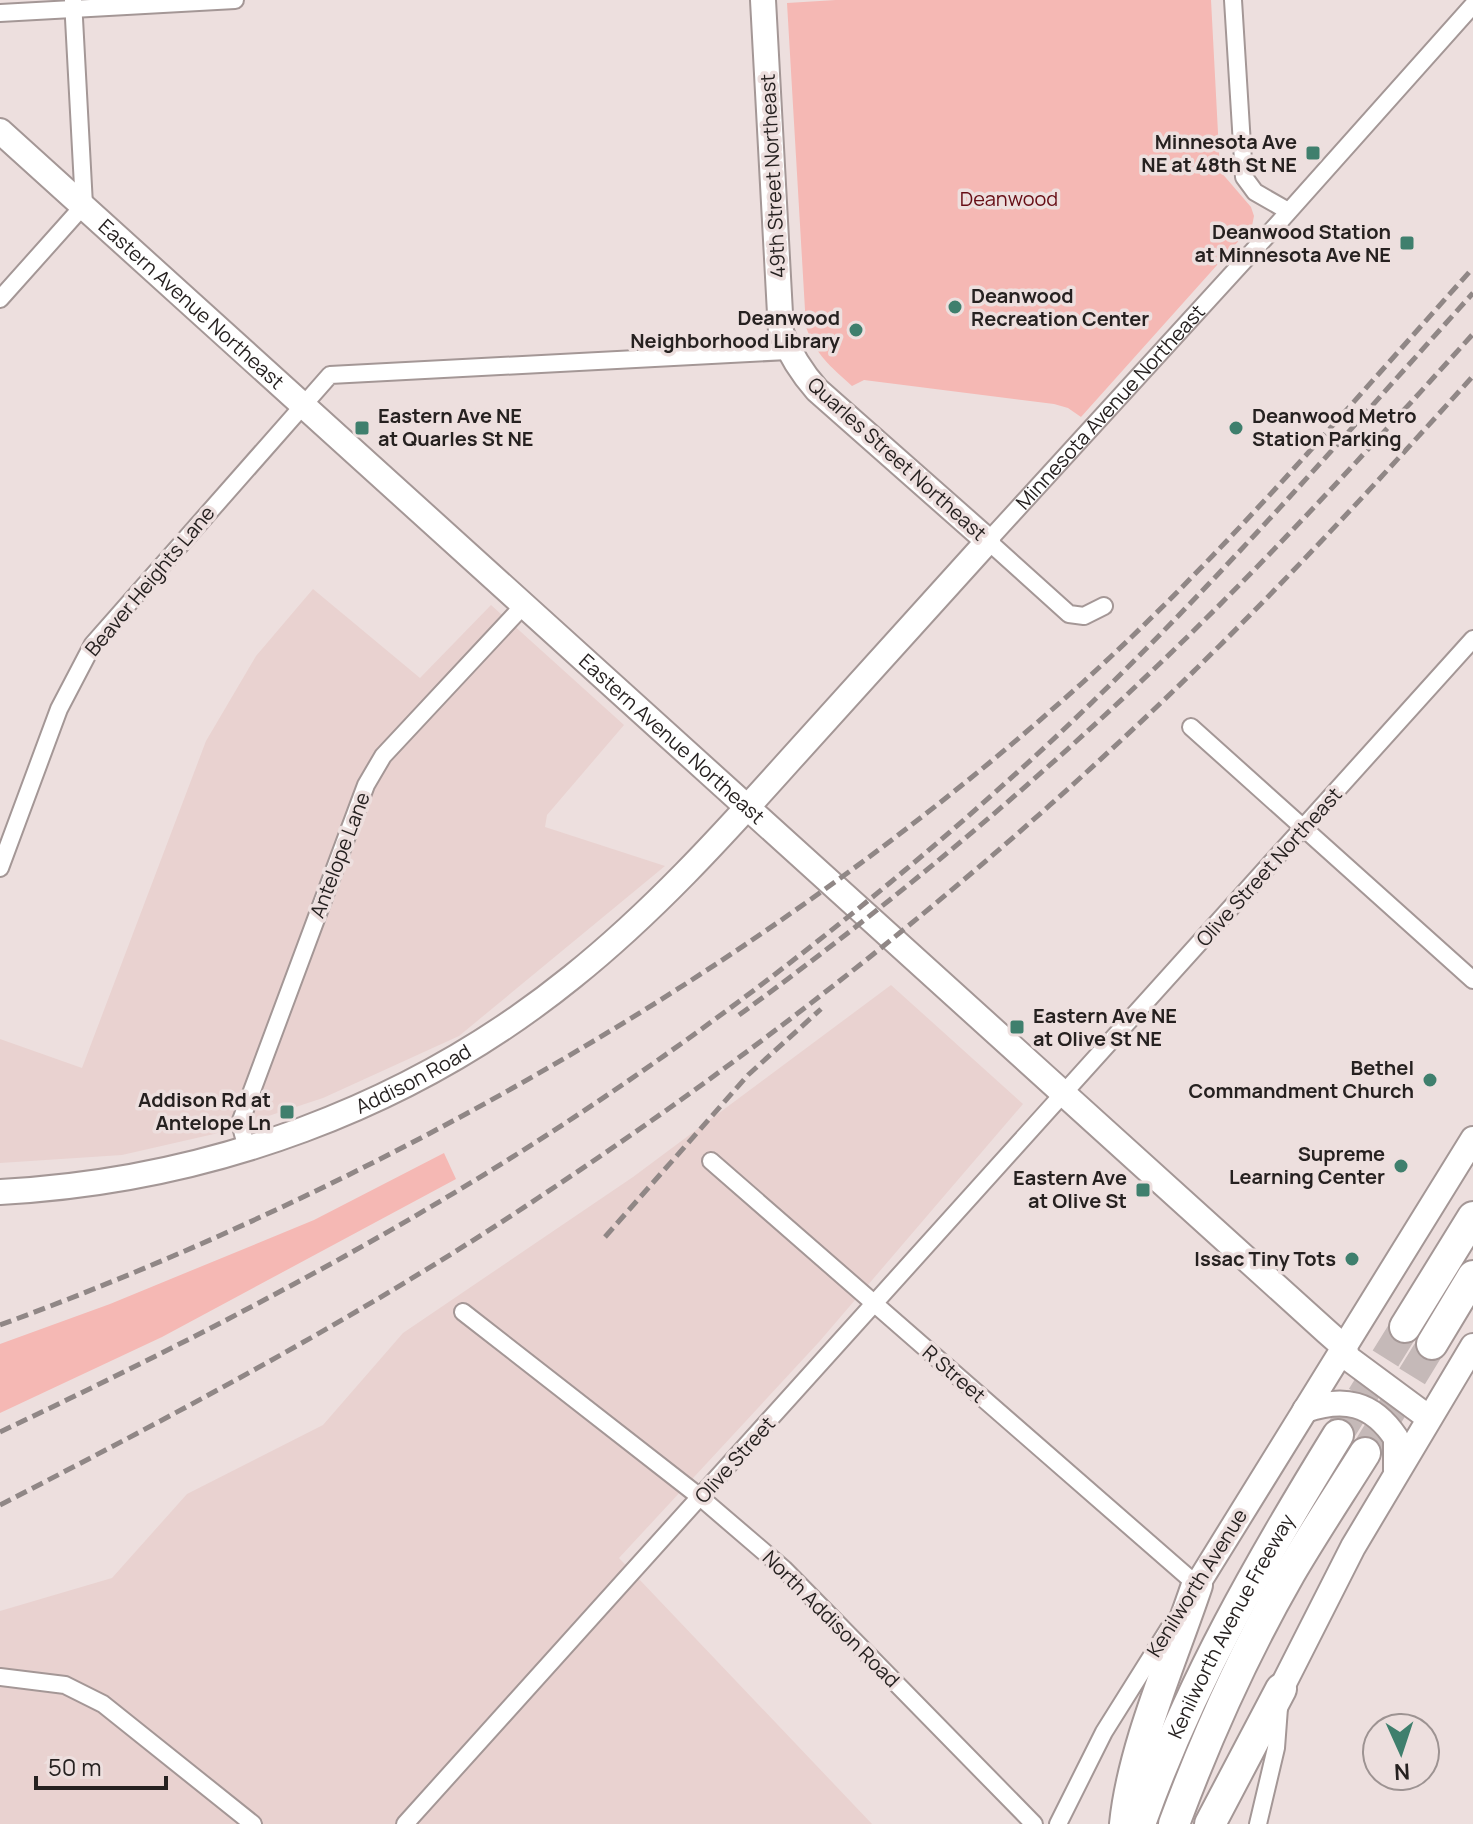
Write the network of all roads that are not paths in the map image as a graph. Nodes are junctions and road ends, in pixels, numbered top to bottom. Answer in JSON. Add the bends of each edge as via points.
{"nodes":[{"id":1,"x":235,"y":0,"type":"edge"},
{"id":2,"x":763,"y":0,"type":"edge"},
{"id":3,"x":1233,"y":0,"type":"edge"},
{"id":4,"x":73,"y":4,"type":"edge"},
{"id":5,"x":1473,"y":5,"type":"edge"},
{"id":6,"x":0,"y":13,"type":"edge"},
{"id":7,"x":0,"y":131,"type":"edge"},
{"id":8,"x":84,"y":205,"type":"junction"},
{"id":9,"x":1288,"y":211,"type":"junction"},
{"id":10,"x":0,"y":299,"type":"edge"},
{"id":11,"x":788,"y":351,"type":"junction"},
{"id":12,"x":301,"y":405,"type":"junction"},
{"id":13,"x":988,"y":541,"type":"junction"},
{"id":14,"x":523,"y":606,"type":"junction"},
{"id":15,"x":1104,"y":606,"type":"dead end"},
{"id":16,"x":1473,"y":639,"type":"edge"},
{"id":17,"x":1191,"y":727,"type":"dead end"},
{"id":18,"x":747,"y":808,"type":"junction"},
{"id":19,"x":1304,"y":827,"type":"junction"},
{"id":20,"x":0,"y":868,"type":"edge"},
{"id":21,"x":1473,"y":980,"type":"edge"},
{"id":22,"x":1064,"y":1095,"type":"junction"},
{"id":23,"x":1473,"y":1139,"type":"edge"},
{"id":24,"x":247,"y":1149,"type":"junction"},
{"id":25,"x":711,"y":1161,"type":"dead end"},
{"id":26,"x":0,"y":1192,"type":"edge"},
{"id":27,"x":1473,"y":1217,"type":"edge"},
{"id":28,"x":1473,"y":1276,"type":"edge"},
{"id":29,"x":874,"y":1304,"type":"junction"},
{"id":30,"x":463,"y":1312,"type":"dead end"},
{"id":31,"x":1405,"y":1327,"type":"tunnel mouth"},
{"id":32,"x":1432,"y":1344,"type":"tunnel mouth"},
{"id":33,"x":1473,"y":1346,"type":"edge"},
{"id":34,"x":1344,"y":1347,"type":"junction"},
{"id":35,"x":1305,"y":1410,"type":"junction"},
{"id":36,"x":1434,"y":1410,"type":"junction"},
{"id":37,"x":1338,"y":1435,"type":"tunnel mouth"},
{"id":38,"x":1365,"y":1453,"type":"tunnel mouth"},
{"id":39,"x":1395,"y":1475,"type":"junction"},
{"id":40,"x":700,"y":1497,"type":"junction"},
{"id":41,"x":1197,"y":1585,"type":"junction"},
{"id":42,"x":0,"y":1677,"type":"edge"},
{"id":43,"x":1281,"y":1689,"type":"junction"},
{"id":44,"x":253,"y":1824,"type":"edge"},
{"id":45,"x":405,"y":1824,"type":"edge"},
{"id":46,"x":1034,"y":1824,"type":"edge"},
{"id":47,"x":1058,"y":1824,"type":"edge"},
{"id":48,"x":1125,"y":1824,"type":"edge"},
{"id":49,"x":1140,"y":1824,"type":"edge"},
{"id":50,"x":1174,"y":1824,"type":"edge"},
{"id":51,"x":1210,"y":1824,"type":"edge"},
{"id":52,"x":1258,"y":1824,"type":"edge"}],
"edges":[{"from":1,"to":4,"type":"street"},
{"from":2,"to":11,"type":"main road","name":"49th Street Northeast","via":[[781,332]]},
{"from":3,"to":9,"type":"street","via":[[1244,177],[1255,192]]},
{"from":4,"to":6,"type":"street"},
{"from":4,"to":8,"type":"street"},
{"from":5,"to":9,"type":"street","name":"Minnesota Avenue Northeast"},
{"from":7,"to":8,"type":"main road","name":"Eastern Avenue Northeast"},
{"from":8,"to":10,"type":"street"},
{"from":8,"to":12,"type":"main road","name":"Eastern Avenue Northeast"},
{"from":9,"to":13,"type":"street","name":"Minnesota Avenue Northeast"},
{"from":11,"to":12,"type":"street","via":[[330,375]]},
{"from":11,"to":13,"type":"main road","name":"Quarles Street Northeast","via":[[817,390]]},
{"from":12,"to":14,"type":"main road","name":"Eastern Avenue Northeast"},
{"from":12,"to":20,"type":"street","name":"Beaver Heights Lane","via":[[93,644],[59,709]]},
{"from":13,"to":15,"type":"street","name":"Quarles Street Northeast","via":[[1069,614],[1084,616]]},
{"from":13,"to":18,"type":"main road","name":"Minnesota Avenue Northeast"},
{"from":14,"to":18,"type":"main road","name":"Eastern Avenue Northeast"},
{"from":14,"to":24,"type":"street","name":"Antelope Lane","via":[[383,756],[366,785],[240,1123]]},
{"from":16,"to":19,"type":"street","name":"Olive Street Northeast"},
{"from":17,"to":19,"type":"street"},
{"from":18,"to":22,"type":"main road","name":"Eastern Avenue Northeast"},
{"from":18,"to":24,"type":"main road","name":"Addison Road","via":[[614,942],[491,1035],[380,1099]]},
{"from":19,"to":21,"type":"street"},
{"from":19,"to":22,"type":"street","name":"Olive Street Northeast"},
{"from":22,"to":29,"type":"street","name":"Olive Street"},
{"from":22,"to":34,"type":"main road","name":"Eastern Avenue Northeast"},
{"from":23,"to":34,"type":"main road","name":"Kenilworth Avenue"},
{"from":24,"to":26,"type":"main road","name":"Addison Road","via":[[128,1178]]},
{"from":25,"to":29,"type":"street","name":"R Street"},
{"from":27,"to":31,"type":"highway"},
{"from":28,"to":32,"type":"highway"},
{"from":29,"to":40,"type":"street","name":"Olive Street"},
{"from":29,"to":41,"type":"street","name":"R Street"},
{"from":30,"to":40,"type":"street","name":"North Addison Road"},
{"from":33,"to":36,"type":"main road"},
{"from":34,"to":35,"type":"main road","name":"Kenilworth Avenue"},
{"from":34,"to":36,"type":"main road","name":"Eastern Avenue Northeast","via":[[1355,1346]]},
{"from":35,"to":39,"type":"main road","via":[[1347,1402],[1377,1415],[1396,1438]]},
{"from":35,"to":41,"type":"main road","name":"Kenilworth Avenue"},
{"from":36,"to":39,"type":"main road"},
{"from":37,"to":49,"type":"highway","name":"Kenilworth Avenue Freeway","via":[[1227,1625]]},
{"from":38,"to":50,"type":"highway","name":"Kenilworth Avenue Freeway","via":[[1253,1643]]},
{"from":39,"to":43,"type":"main road"},
{"from":40,"to":45,"type":"street","name":"Olive Street"},
{"from":40,"to":46,"type":"street","name":"North Addison Road","via":[[803,1586]]},
{"from":41,"to":47,"type":"street","name":"Kenilworth Avenue","via":[[1104,1732]]},
{"from":41,"to":48,"type":"highway","via":[[1143,1743]]},
{"from":42,"to":44,"type":"street","via":[[65,1685],[103,1704]]},
{"from":43,"to":51,"type":"highway"},
{"from":43,"to":52,"type":"street","via":[[1276,1748]]}]}
